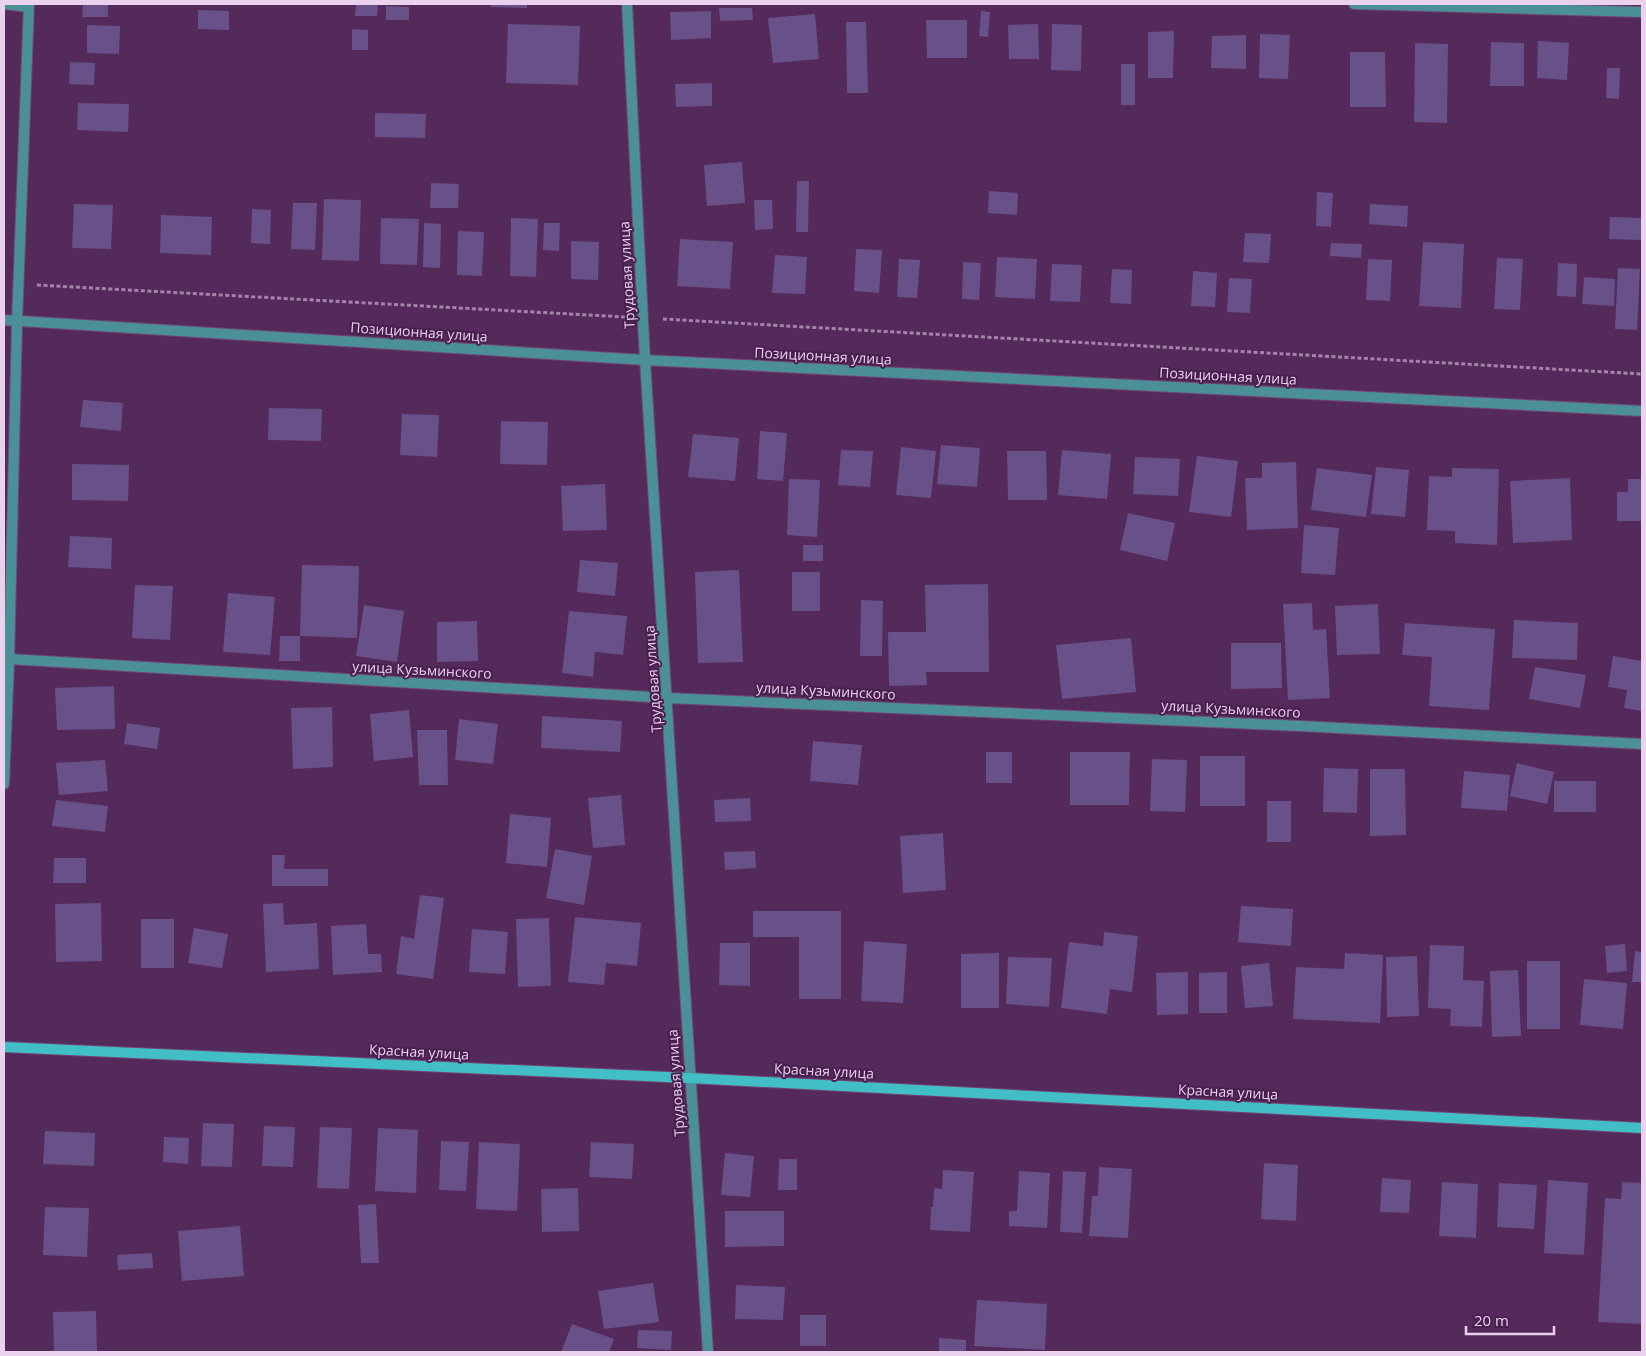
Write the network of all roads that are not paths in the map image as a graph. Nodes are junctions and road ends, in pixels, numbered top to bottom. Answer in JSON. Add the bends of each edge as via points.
{"nodes":[{"id":1,"x":4,"y":4,"type":"edge"},
{"id":2,"x":627,"y":4,"type":"edge"},
{"id":3,"x":1354,"y":4,"type":"edge"},
{"id":4,"x":29,"y":5,"type":"edge"},
{"id":5,"x":1642,"y":12,"type":"edge"},
{"id":6,"x":4,"y":320,"type":"edge"},
{"id":7,"x":17,"y":321,"type":"junction"},
{"id":8,"x":645,"y":360,"type":"junction"},
{"id":9,"x":1642,"y":411,"type":"edge"},
{"id":10,"x":9,"y":659,"type":"junction"},
{"id":11,"x":668,"y":698,"type":"junction"},
{"id":12,"x":1642,"y":744,"type":"edge"},
{"id":13,"x":4,"y":784,"type":"edge"},
{"id":14,"x":4,"y":1047,"type":"edge"},
{"id":15,"x":690,"y":1078,"type":"junction"},
{"id":16,"x":1642,"y":1128,"type":"edge"},
{"id":17,"x":708,"y":1352,"type":"edge"}],
"edges":[{"from":1,"to":4,"type":"street"},
{"from":2,"to":8,"type":"street","name":"Трудовая улица"},
{"from":3,"to":5,"type":"street"},
{"from":4,"to":7,"type":"street"},
{"from":6,"to":7,"type":"street","name":"Позиционная улица"},
{"from":7,"to":8,"type":"street","name":"Позиционная улица"},
{"from":7,"to":10,"type":"street"},
{"from":8,"to":9,"type":"street","name":"Позиционная улица"},
{"from":8,"to":11,"type":"street","name":"Трудовая улица"},
{"from":10,"to":11,"type":"street","name":"улица Кузьминского"},
{"from":10,"to":13,"type":"street"},
{"from":11,"to":12,"type":"street","name":"улица Кузьминского"},
{"from":11,"to":15,"type":"street","name":"Трудовая улица"},
{"from":14,"to":15,"type":"main road","name":"Красная улица"},
{"from":15,"to":16,"type":"main road","name":"Красная улица"},
{"from":15,"to":17,"type":"street","name":"Трудовая улица"}]}
